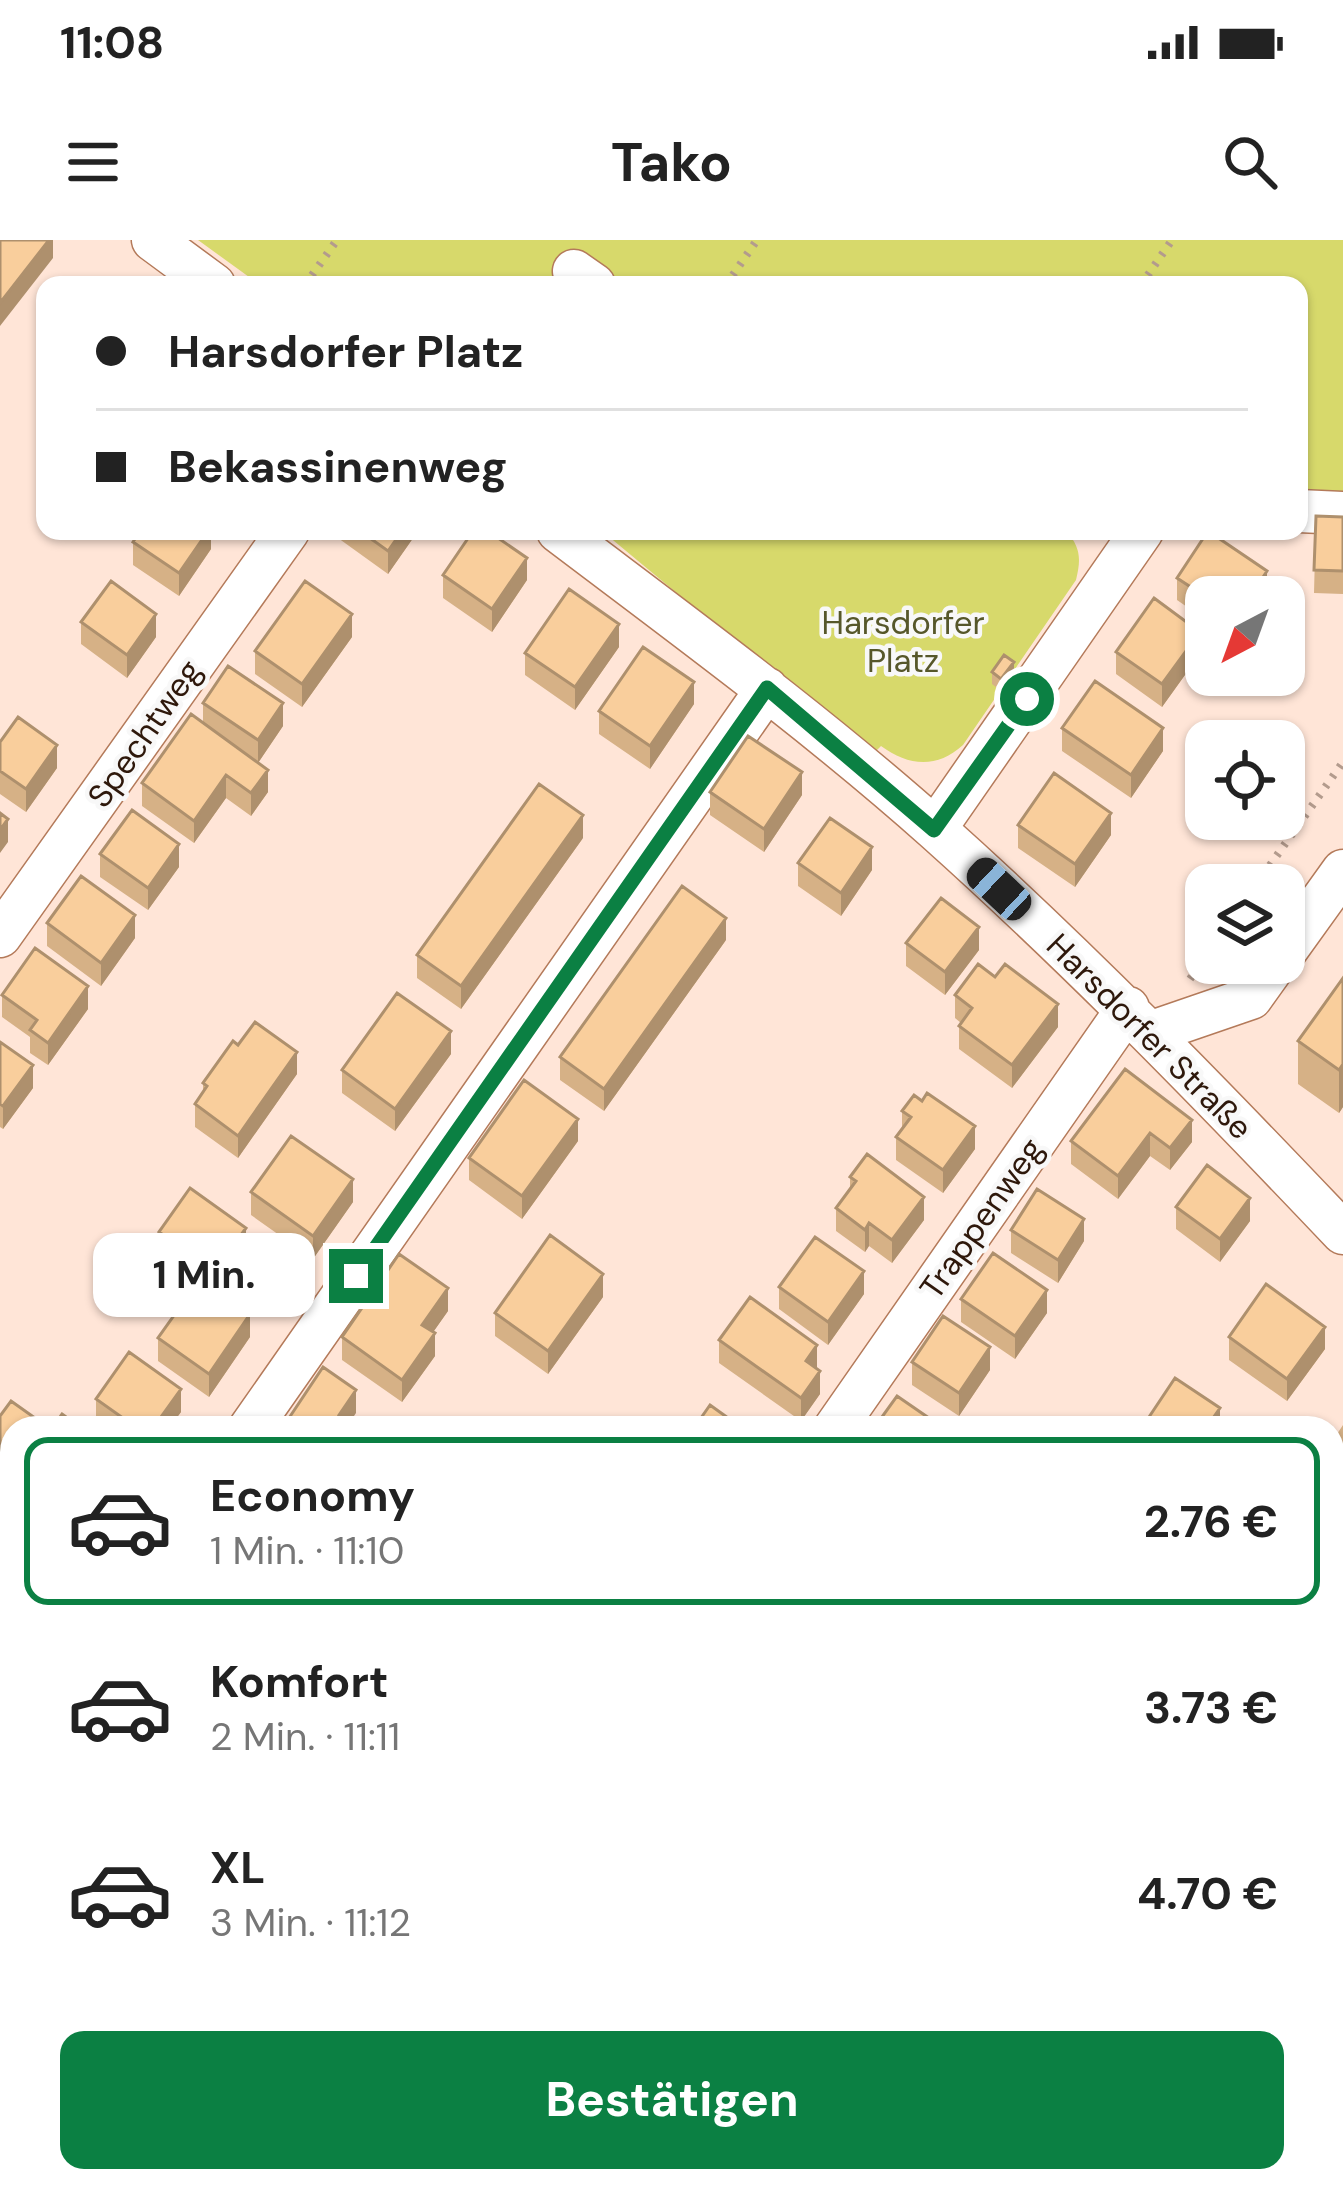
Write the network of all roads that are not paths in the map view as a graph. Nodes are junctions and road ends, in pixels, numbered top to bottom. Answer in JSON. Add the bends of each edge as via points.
{"nodes":[{"id":1,"x":152,"y":240,"type":"edge"},
{"id":2,"x":202,"y":276,"type":"edge"},
{"id":3,"x":1308,"y":511,"type":"edge"},
{"id":4,"x":1343,"y":513,"type":"edge"},
{"id":5,"x":282,"y":540,"type":"edge"},
{"id":6,"x":570,"y":540,"type":"edge"},
{"id":7,"x":1136,"y":540,"type":"edge"},
{"id":8,"x":767,"y":688,"type":"junction"},
{"id":9,"x":934,"y":830,"type":"junction"},
{"id":10,"x":1343,"y":871,"type":"edge"},
{"id":11,"x":1305,"y":923,"type":"edge"},
{"id":12,"x":0,"y":936,"type":"edge"},
{"id":13,"x":1261,"y":984,"type":"edge"},
{"id":14,"x":1140,"y":1020,"type":"junction"},
{"id":15,"x":1343,"y":1233,"type":"edge"},
{"id":16,"x":258,"y":1416,"type":"edge"},
{"id":17,"x":844,"y":1416,"type":"edge"}],
"edges":[{"from":1,"to":2,"type":"street"},
{"from":3,"to":4,"type":"street"},
{"from":5,"to":12,"type":"street","name":"Spechtweg"},
{"from":6,"to":8,"type":"street","name":"Harsdorfer Straße"},
{"from":7,"to":9,"type":"street"},
{"from":8,"to":9,"type":"street","name":"Harsdorfer Straße"},
{"from":8,"to":16,"type":"street"},
{"from":9,"to":14,"type":"street","name":"Harsdorfer Straße"},
{"from":10,"to":11,"type":"street"},
{"from":13,"to":14,"type":"street","via":[[1251,998]]},
{"from":14,"to":15,"type":"street","name":"Harsdorfer Straße"},
{"from":14,"to":17,"type":"street","name":"Trappenweg"}]}
